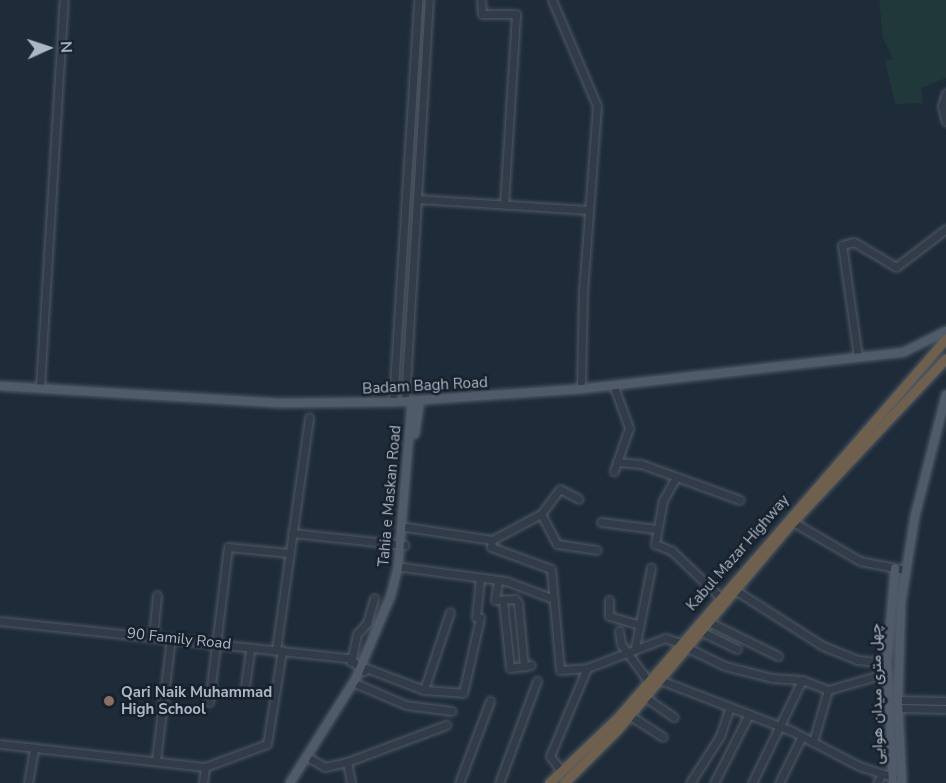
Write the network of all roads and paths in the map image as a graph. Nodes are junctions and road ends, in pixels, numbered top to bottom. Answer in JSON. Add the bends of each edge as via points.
{"nodes":[{"id":1,"x":64,"y":0,"type":"edge"},
{"id":2,"x":418,"y":0,"type":"edge"},
{"id":3,"x":429,"y":0,"type":"edge"},
{"id":4,"x":481,"y":0,"type":"edge"},
{"id":5,"x":552,"y":0,"type":"edge"},
{"id":6,"x":946,"y":93,"type":"edge"},
{"id":7,"x":946,"y":122,"type":"edge"},
{"id":8,"x":417,"y":199,"type":"junction"},
{"id":9,"x":504,"y":205,"type":"junction"},
{"id":10,"x":589,"y":210,"type":"junction"},
{"id":11,"x":946,"y":229,"type":"edge"},
{"id":12,"x":946,"y":331,"type":"edge"},
{"id":13,"x":946,"y":339,"type":"edge"},
{"id":14,"x":854,"y":357,"type":"junction"},
{"id":15,"x":946,"y":358,"type":"edge"},
{"id":16,"x":614,"y":384,"type":"junction"},
{"id":17,"x":0,"y":386,"type":"edge"},
{"id":18,"x":40,"y":387,"type":"junction"},
{"id":19,"x":581,"y":389,"type":"junction"},
{"id":20,"x":910,"y":391,"type":"junction"},
{"id":21,"x":946,"y":395,"type":"edge"},
{"id":22,"x":412,"y":401,"type":"junction"},
{"id":23,"x":393,"y":402,"type":"junction"},
{"id":24,"x":309,"y":417,"type":"dead end"},
{"id":25,"x":617,"y":462,"type":"junction"},
{"id":26,"x":614,"y":471,"type":"dead end"},
{"id":27,"x":676,"y":477,"type":"junction"},
{"id":28,"x":579,"y":499,"type":"dead end"},
{"id":29,"x":740,"y":500,"type":"dead end"},
{"id":30,"x":541,"y":514,"type":"junction"},
{"id":31,"x":601,"y":522,"type":"dead end"},
{"id":32,"x":793,"y":522,"type":"junction"},
{"id":33,"x":406,"y":527,"type":"junction"},
{"id":34,"x":656,"y":529,"type":"junction"},
{"id":35,"x":292,"y":533,"type":"junction"},
{"id":36,"x":492,"y":540,"type":"junction"},
{"id":37,"x":402,"y":544,"type":"junction"},
{"id":38,"x":597,"y":549,"type":"dead end"},
{"id":39,"x":289,"y":553,"type":"junction"},
{"id":40,"x":402,"y":567,"type":"junction"},
{"id":41,"x":651,"y":568,"type":"dead end"},
{"id":42,"x":895,"y":568,"type":"junction"},
{"id":43,"x":905,"y":570,"type":"junction"},
{"id":44,"x":480,"y":580,"type":"junction"},
{"id":45,"x":498,"y":581,"type":"junction"},
{"id":46,"x":735,"y":590,"type":"junction"},
{"id":47,"x":157,"y":595,"type":"dead end"},
{"id":48,"x":719,"y":596,"type":"junction"},
{"id":49,"x":374,"y":598,"type":"dead end"},
{"id":50,"x":550,"y":598,"type":"junction"},
{"id":51,"x":503,"y":600,"type":"junction"},
{"id":52,"x":609,"y":600,"type":"dead end"},
{"id":53,"x":450,"y":612,"type":"dead end"},
{"id":54,"x":709,"y":621,"type":"junction"},
{"id":55,"x":0,"y":622,"type":"edge"},
{"id":56,"x":640,"y":625,"type":"junction"},
{"id":57,"x":619,"y":631,"type":"dead end"},
{"id":58,"x":700,"y":631,"type":"junction"},
{"id":59,"x":153,"y":636,"type":"junction"},
{"id":60,"x":171,"y":640,"type":"junction"},
{"id":61,"x":216,"y":645,"type":"junction"},
{"id":62,"x":683,"y":645,"type":"junction"},
{"id":63,"x":635,"y":648,"type":"junction"},
{"id":64,"x":737,"y":649,"type":"dead end"},
{"id":65,"x":250,"y":651,"type":"junction"},
{"id":66,"x":280,"y":652,"type":"junction"},
{"id":67,"x":627,"y":653,"type":"junction"},
{"id":68,"x":778,"y":656,"type":"dead end"},
{"id":69,"x":887,"y":663,"type":"junction"},
{"id":70,"x":358,"y":665,"type":"junction"},
{"id":71,"x":586,"y":668,"type":"junction"},
{"id":72,"x":887,"y":673,"type":"junction"},
{"id":73,"x":660,"y":680,"type":"junction"},
{"id":74,"x":802,"y":680,"type":"junction"},
{"id":75,"x":537,"y":681,"type":"dead end"},
{"id":76,"x":648,"y":681,"type":"junction"},
{"id":77,"x":357,"y":684,"type":"junction"},
{"id":78,"x":245,"y":686,"type":"dead end"},
{"id":79,"x":424,"y":690,"type":"junction"},
{"id":80,"x":828,"y":690,"type":"junction"},
{"id":81,"x":645,"y":697,"type":"junction"},
{"id":82,"x":490,"y":701,"type":"dead end"},
{"id":83,"x":946,"y":701,"type":"edge"},
{"id":84,"x":209,"y":702,"type":"dead end"},
{"id":85,"x":898,"y":704,"type":"junction"},
{"id":86,"x":730,"y":706,"type":"junction"},
{"id":87,"x":946,"y":709,"type":"edge"},
{"id":88,"x":452,"y":711,"type":"dead end"},
{"id":89,"x":749,"y":714,"type":"junction"},
{"id":90,"x":629,"y":715,"type":"junction"},
{"id":91,"x":674,"y":717,"type":"dead end"},
{"id":92,"x":446,"y":725,"type":"dead end"},
{"id":93,"x":780,"y":726,"type":"junction"},
{"id":94,"x":801,"y":736,"type":"junction"},
{"id":95,"x":663,"y":737,"type":"dead end"},
{"id":96,"x":813,"y":742,"type":"junction"},
{"id":97,"x":0,"y":744,"type":"edge"},
{"id":98,"x":34,"y":748,"type":"junction"},
{"id":99,"x":311,"y":759,"type":"junction"},
{"id":100,"x":156,"y":760,"type":"junction"},
{"id":101,"x":347,"y":762,"type":"junction"},
{"id":102,"x":205,"y":767,"type":"junction"},
{"id":103,"x":881,"y":774,"type":"junction"},
{"id":104,"x":567,"y":780,"type":"edge"},
{"id":105,"x":893,"y":780,"type":"edge"},
{"id":106,"x":28,"y":783,"type":"edge"},
{"id":107,"x":203,"y":783,"type":"edge"},
{"id":108,"x":290,"y":783,"type":"edge"},
{"id":109,"x":297,"y":783,"type":"edge"},
{"id":110,"x":351,"y":783,"type":"edge"},
{"id":111,"x":459,"y":783,"type":"edge"},
{"id":112,"x":499,"y":783,"type":"edge"},
{"id":113,"x":549,"y":783,"type":"edge"},
{"id":114,"x":690,"y":783,"type":"edge"},
{"id":115,"x":714,"y":783,"type":"edge"},
{"id":116,"x":752,"y":783,"type":"edge"},
{"id":117,"x":779,"y":783,"type":"edge"},
{"id":118,"x":877,"y":783,"type":"edge"},
{"id":119,"x":902,"y":783,"type":"edge"}],
"edges":[{"from":1,"to":18,"type":"street"},
{"from":2,"to":23,"type":"street"},
{"from":3,"to":8,"type":"street"},
{"from":4,"to":9,"type":"street","via":[[483,14],[516,14]]},
{"from":5,"to":10,"type":"street","via":[[597,106]]},
{"from":6,"to":7,"type":"street","via":[[942,106]]},
{"from":8,"to":9,"type":"street"},
{"from":8,"to":22,"type":"street"},
{"from":9,"to":10,"type":"street"},
{"from":10,"to":19,"type":"street"},
{"from":11,"to":14,"type":"street","via":[[896,267],[854,242],[842,245]]},
{"from":12,"to":14,"type":"main road","name":"Badam Bagh Road","via":[[904,352]]},
{"from":13,"to":20,"type":"highway","name":"Kabul Mazar Highway"},
{"from":14,"to":16,"type":"main road","name":"Badam Bagh Road"},
{"from":15,"to":20,"type":"highway","name":"Kabul Mazar Highway"},
{"from":16,"to":19,"type":"main road","name":"Badam Bagh Road"},
{"from":16,"to":25,"type":"street","via":[[629,428]]},
{"from":17,"to":18,"type":"main road","name":"Badam Bagh Road"},
{"from":18,"to":23,"type":"main road","name":"Badam Bagh Road","via":[[278,403]]},
{"from":19,"to":22,"type":"main road","name":"Badam Bagh Road"},
{"from":20,"to":32,"type":"highway","name":"Kabul Mazar Highway"},
{"from":20,"to":48,"type":"highway","name":"Kabul Mazar Highway"},
{"from":21,"to":43,"type":"main road"},
{"from":22,"to":23,"type":"main road","name":"Badam Bagh Road"},
{"from":22,"to":33,"type":"main road","name":"Tahia e Maskan Road"},
{"from":22,"to":37,"type":"main road","name":"Tahia e Maskan Road"},
{"from":24,"to":35,"type":"street"},
{"from":25,"to":26,"type":"street"},
{"from":25,"to":27,"type":"street","via":[[641,464]]},
{"from":27,"to":29,"type":"street"},
{"from":27,"to":34,"type":"street","via":[[663,500]]},
{"from":28,"to":30,"type":"street","via":[[560,489]]},
{"from":30,"to":36,"type":"street"},
{"from":30,"to":38,"type":"street","via":[[557,544]]},
{"from":31,"to":34,"type":"street"},
{"from":32,"to":42,"type":"street","via":[[860,561]]},
{"from":32,"to":46,"type":"highway","name":"Kabul Mazar Highway"},
{"from":33,"to":36,"type":"street"},
{"from":33,"to":37,"type":"main road","name":"Tahia e Maskan Road"},
{"from":34,"to":48,"type":"street","via":[[655,544],[672,551]]},
{"from":35,"to":37,"type":"street"},
{"from":35,"to":39,"type":"street"},
{"from":36,"to":50,"type":"street","via":[[492,547],[551,569]]},
{"from":37,"to":40,"type":"main road","name":"Tahia e Maskan Road"},
{"from":37,"to":70,"type":"main road","name":"Tahia e Maskan Road","via":[[391,595]]},
{"from":39,"to":61,"type":"street","via":[[228,547]]},
{"from":39,"to":66,"type":"street"},
{"from":40,"to":44,"type":"street"},
{"from":40,"to":70,"type":"main road","name":"Tahia e Maskan Road","via":[[389,615]]},
{"from":41,"to":56,"type":"street"},
{"from":42,"to":43,"type":"street"},
{"from":42,"to":69,"type":"main road","name":"چهل متری میدان هوایی"},
{"from":43,"to":85,"type":"main road"},
{"from":44,"to":45,"type":"street"},
{"from":44,"to":79,"type":"street","name":"90 Family Road","via":[[476,617],[480,618],[463,693]]},
{"from":45,"to":50,"type":"street"},
{"from":45,"to":51,"type":"street","via":[[495,600]]},
{"from":46,"to":54,"type":"highway","name":"Kabul Mazar Highway"},
{"from":46,"to":69,"type":"street","via":[[823,646],[858,660]]},
{"from":47,"to":59,"type":"street"},
{"from":48,"to":62,"type":"highway","name":"Kabul Mazar Highway"},
{"from":49,"to":70,"type":"street","via":[[367,623],[357,634]]},
{"from":50,"to":71,"type":"street","via":[[560,670]]},
{"from":51,"to":51,"type":"street","via":[[518,603],[528,666],[510,668]]},
{"from":52,"to":56,"type":"street","via":[[609,616]]},
{"from":53,"to":79,"type":"street"},
{"from":54,"to":58,"type":"highway","name":"Kabul Mazar Highway"},
{"from":54,"to":68,"type":"street"},
{"from":55,"to":59,"type":"street","name":"90 Family Road"},
{"from":55,"to":60,"type":"street","name":"90 Family Road"},
{"from":56,"to":63,"type":"street"},
{"from":57,"to":67,"type":"street"},
{"from":58,"to":62,"type":"highway","name":"Kabul Mazar Highway"},
{"from":58,"to":64,"type":"street"},
{"from":59,"to":60,"type":"street","name":"90 Family Road"},
{"from":60,"to":61,"type":"street","name":"90 Family Road"},
{"from":60,"to":100,"type":"street"},
{"from":61,"to":65,"type":"street","name":"90 Family Road"},
{"from":61,"to":66,"type":"street","name":"90 Family Road"},
{"from":61,"to":84,"type":"street"},
{"from":62,"to":63,"type":"street","via":[[665,638]]},
{"from":62,"to":73,"type":"highway","name":"Kabul Mazar Highway"},
{"from":62,"to":74,"type":"street","via":[[725,666],[772,678]]},
{"from":62,"to":76,"type":"highway","name":"Kabul Mazar Highway"},
{"from":63,"to":67,"type":"street"},
{"from":65,"to":66,"type":"street","name":"90 Family Road"},
{"from":65,"to":78,"type":"street"},
{"from":66,"to":70,"type":"street","name":"90 Family Road"},
{"from":66,"to":102,"type":"street","via":[[267,744]]},
{"from":67,"to":71,"type":"street"},
{"from":67,"to":76,"type":"street"},
{"from":69,"to":72,"type":"main road","name":"چهل متری میدان هوایی"},
{"from":70,"to":77,"type":"main road","name":"Tahia e Maskan Road"},
{"from":70,"to":79,"type":"street","name":"90 Family Road"},
{"from":70,"to":108,"type":"main road","name":"Tahia e Maskan Road"},
{"from":71,"to":104,"type":"street","via":[[550,756]]},
{"from":72,"to":80,"type":"street"},
{"from":72,"to":105,"type":"main road","name":"چهل متری میدان هوایی"},
{"from":73,"to":81,"type":"highway","name":"Kabul Mazar Highway"},
{"from":73,"to":86,"type":"street"},
{"from":74,"to":80,"type":"street"},
{"from":74,"to":93,"type":"street"},
{"from":75,"to":112,"type":"street"},
{"from":76,"to":104,"type":"highway","name":"Kabul Mazar Highway"},
{"from":77,"to":88,"type":"street","via":[[406,705]]},
{"from":77,"to":99,"type":"main road","name":"Tahia e Maskan Road"},
{"from":80,"to":96,"type":"street"},
{"from":81,"to":90,"type":"highway","name":"Kabul Mazar Highway"},
{"from":81,"to":91,"type":"street"},
{"from":82,"to":111,"type":"street"},
{"from":83,"to":85,"type":"street"},
{"from":85,"to":87,"type":"street"},
{"from":85,"to":119,"type":"main road"},
{"from":86,"to":89,"type":"street"},
{"from":86,"to":114,"type":"street","via":[[720,735]]},
{"from":89,"to":93,"type":"street"},
{"from":89,"to":115,"type":"street"},
{"from":90,"to":95,"type":"street"},
{"from":90,"to":104,"type":"highway","name":"Kabul Mazar Highway"},
{"from":92,"to":101,"type":"street"},
{"from":93,"to":94,"type":"street"},
{"from":93,"to":116,"type":"street"},
{"from":94,"to":96,"type":"street"},
{"from":94,"to":117,"type":"street"},
{"from":96,"to":103,"type":"street"},
{"from":97,"to":98,"type":"street"},
{"from":98,"to":100,"type":"street"},
{"from":98,"to":106,"type":"street"},
{"from":99,"to":101,"type":"street","via":[[325,767]]},
{"from":99,"to":109,"type":"main road","name":"Tahia e Maskan Road"},
{"from":100,"to":102,"type":"street"},
{"from":101,"to":110,"type":"street"},
{"from":102,"to":107,"type":"street"},
{"from":103,"to":105,"type":"street"},
{"from":103,"to":118,"type":"street"},
{"from":104,"to":113,"type":"highway","name":"Kabul Mazar Highway"}]}
